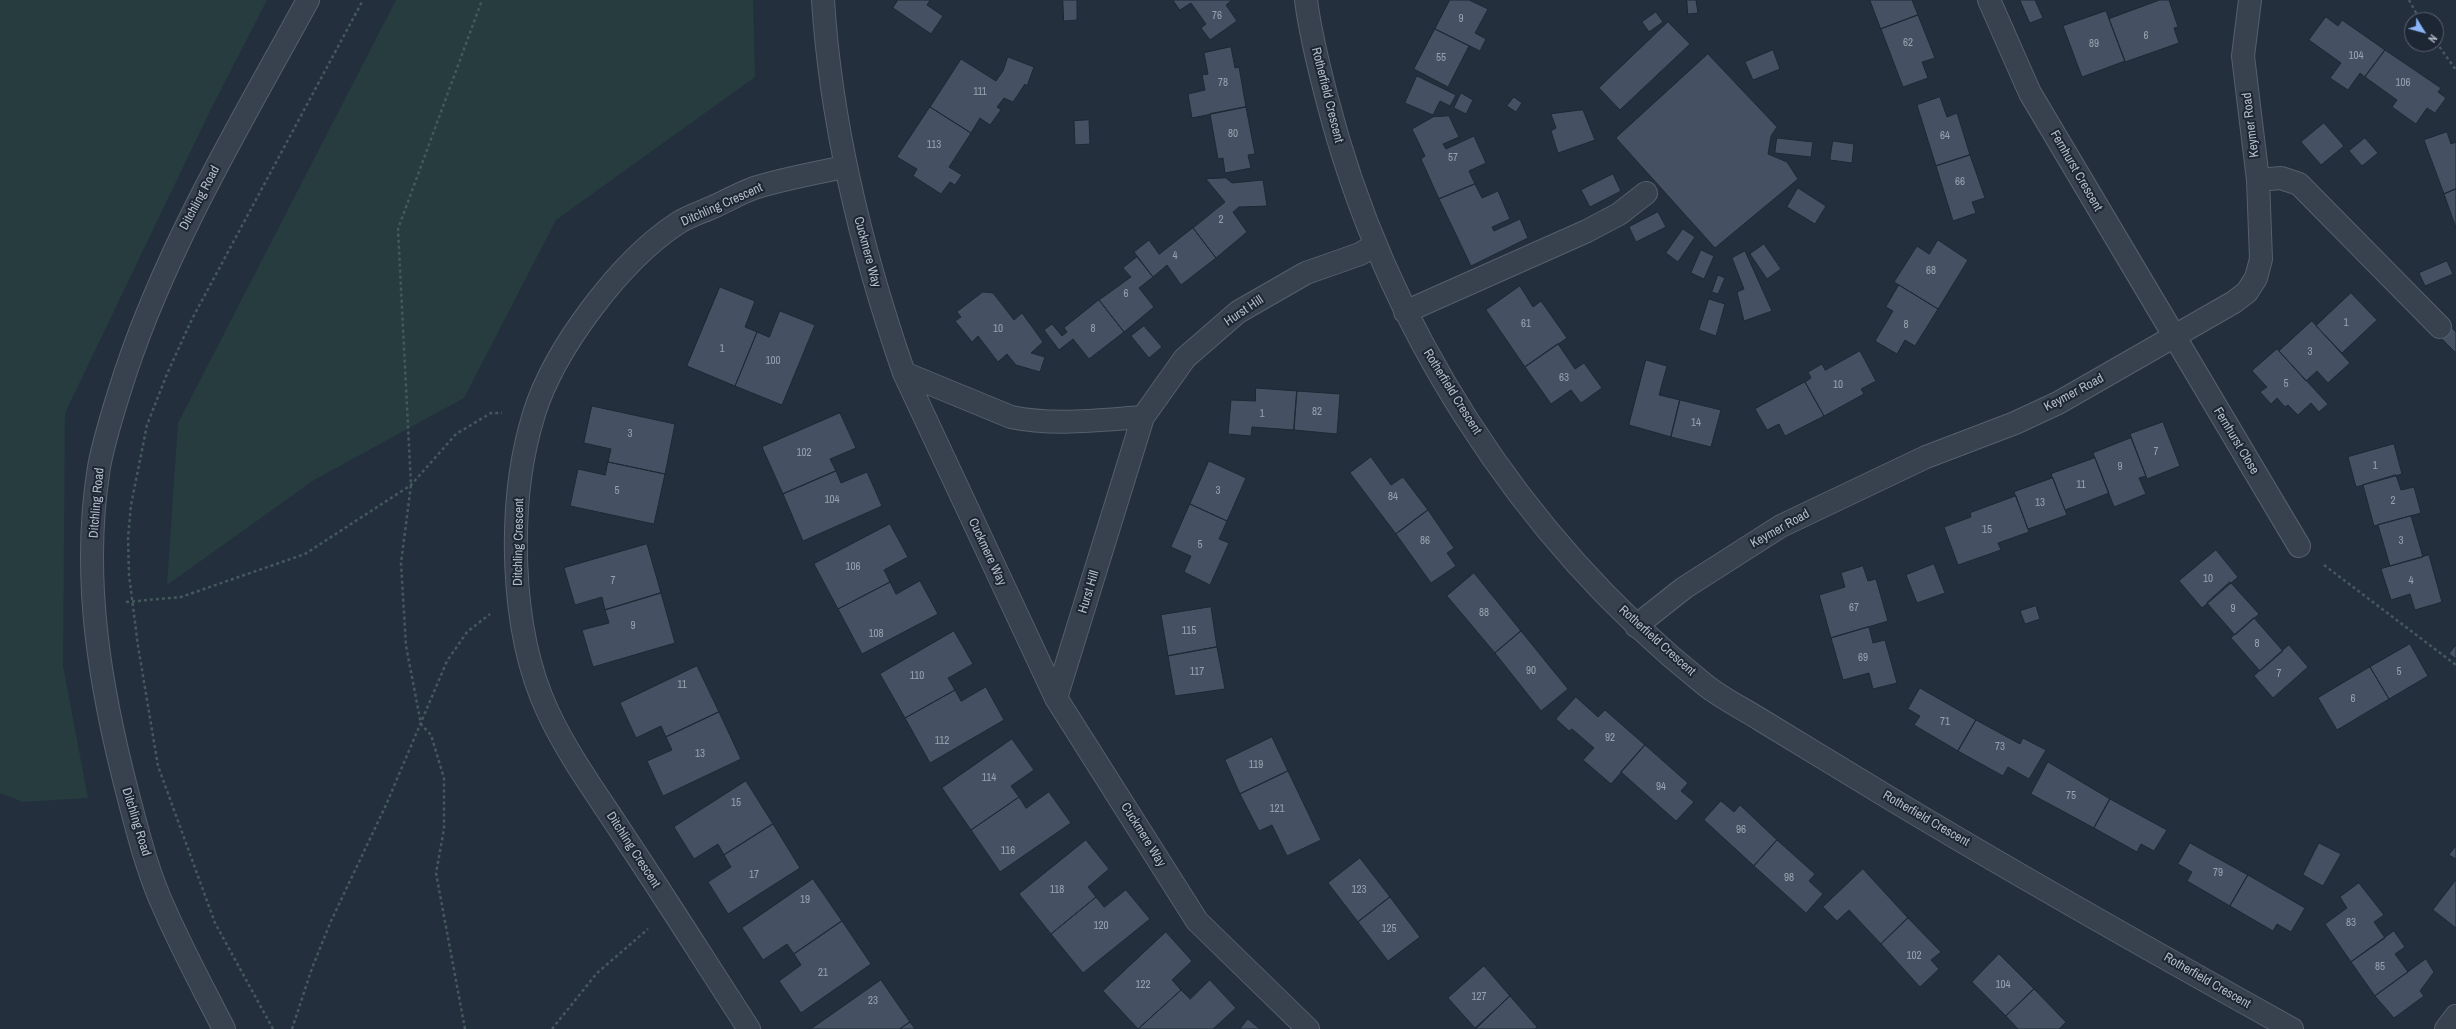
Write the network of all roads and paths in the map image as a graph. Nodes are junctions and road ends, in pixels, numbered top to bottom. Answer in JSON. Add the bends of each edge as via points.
{"nodes":[{"id":1,"x":308,"y":0,"type":"edge"},
{"id":2,"x":363,"y":0,"type":"edge"},
{"id":3,"x":482,"y":0,"type":"edge"},
{"id":4,"x":823,"y":0,"type":"edge"},
{"id":5,"x":1306,"y":0,"type":"edge"},
{"id":6,"x":1989,"y":0,"type":"edge"},
{"id":7,"x":2250,"y":0,"type":"edge"},
{"id":8,"x":2409,"y":0,"type":"edge"},
{"id":9,"x":2416,"y":12,"type":"edge"},
{"id":10,"x":2443,"y":52,"type":"edge"},
{"id":11,"x":2456,"y":70,"type":"edge"},
{"id":12,"x":845,"y":167,"type":"junction"},
{"id":13,"x":2258,"y":180,"type":"junction"},
{"id":14,"x":1646,"y":193,"type":"dead end"},
{"id":15,"x":1375,"y":245,"type":"junction"},
{"id":16,"x":1405,"y":312,"type":"junction"},
{"id":17,"x":2440,"y":327,"type":"dead end"},
{"id":18,"x":2173,"y":337,"type":"junction"},
{"id":19,"x":904,"y":373,"type":"junction"},
{"id":20,"x":535,"y":412,"type":"junction"},
{"id":21,"x":1143,"y":417,"type":"junction"},
{"id":22,"x":411,"y":485,"type":"junction"},
{"id":23,"x":2298,"y":546,"type":"joint"},
{"id":24,"x":132,"y":601,"type":"junction"},
{"id":25,"x":124,"y":602,"type":"dead end"},
{"id":26,"x":519,"y":607,"type":"junction"},
{"id":27,"x":1636,"y":626,"type":"junction"},
{"id":28,"x":2456,"y":665,"type":"edge"},
{"id":29,"x":1056,"y":698,"type":"junction"},
{"id":30,"x":421,"y":724,"type":"junction"},
{"id":31,"x":674,"y":912,"type":"junction"},
{"id":32,"x":2456,"y":1016,"type":"edge"},
{"id":33,"x":224,"y":1029,"type":"edge"},
{"id":34,"x":274,"y":1029,"type":"edge"},
{"id":35,"x":292,"y":1029,"type":"edge"},
{"id":36,"x":465,"y":1029,"type":"edge"},
{"id":37,"x":552,"y":1029,"type":"edge"},
{"id":38,"x":749,"y":1029,"type":"edge"},
{"id":39,"x":1308,"y":1029,"type":"edge"},
{"id":40,"x":2292,"y":1029,"type":"edge"},
{"id":41,"x":2446,"y":1029,"type":"edge"}],
"edges":[{"from":1,"to":33,"type":"street","name":"Ditchling Road","via":[[182,231],[159,284],[115,405],[100,466],[94,518],[93,607],[110,730],[136,826],[164,908]]},
{"from":2,"to":24,"type":"path","via":[[192,319],[147,426],[131,505],[128,538]]},
{"from":3,"to":22,"type":"path","via":[[398,229]]},
{"from":4,"to":12,"type":"street","name":"Cuckmere Way","via":[[826,59]]},
{"from":5,"to":15,"type":"street","name":"Rotherfield Crescent","via":[[1317,59],[1339,148]]},
{"from":6,"to":18,"type":"street","name":"Fernhurst Crescent","via":[[2030,93]]},
{"from":7,"to":13,"type":"street","name":"Keymer Road","via":[[2243,56]]},
{"from":8,"to":9,"type":"path"},
{"from":10,"to":11,"type":"path"},
{"from":12,"to":19,"type":"street","name":"Cuckmere Way","via":[[884,316]]},
{"from":12,"to":20,"type":"street","name":"Ditchling Crescent","via":[[751,189],[679,222],[642,252],[614,282],[581,325],[551,373]]},
{"from":13,"to":17,"type":"street","via":[[2281,178],[2299,184]]},
{"from":13,"to":18,"type":"street","name":"Keymer Road","via":[[2262,242],[2256,278],[2238,300]]},
{"from":14,"to":16,"type":"street","via":[[1618,214],[1586,231]]},
{"from":15,"to":16,"type":"street","name":"Rotherfield Crescent"},
{"from":15,"to":21,"type":"street","name":"Hurst Hill","via":[[1360,254],[1306,273],[1238,312],[1185,358]]},
{"from":16,"to":27,"type":"street","name":"Rotherfield Crescent","via":[[1447,387],[1495,460],[1563,548]]},
{"from":18,"to":23,"type":"street","name":"Fernhurst Close"},
{"from":18,"to":27,"type":"street","name":"Keymer Road","via":[[2058,403],[2015,423],[1926,457],[1781,526],[1684,588]]},
{"from":19,"to":21,"type":"street","via":[[1011,417],[1026,420],[1051,422]]},
{"from":19,"to":29,"type":"street","name":"Cuckmere Way"},
{"from":20,"to":22,"type":"path","via":[[491,413],[456,434]]},
{"from":20,"to":26,"type":"street","name":"Ditchling Crescent","via":[[520,480],[517,550]]},
{"from":21,"to":29,"type":"street","name":"Hurst Hill"},
{"from":22,"to":24,"type":"path","via":[[305,554],[181,597]]},
{"from":22,"to":30,"type":"path","via":[[401,563],[406,646]]},
{"from":23,"to":28,"type":"path"},
{"from":24,"to":25,"type":"path"},
{"from":24,"to":34,"type":"path","via":[[158,766],[215,923]]},
{"from":26,"to":30,"type":"path","via":[[500,606],[467,632],[447,661]]},
{"from":26,"to":31,"type":"street","name":"Ditchling Crescent","via":[[531,662],[547,711],[579,768]]},
{"from":27,"to":40,"type":"street","name":"Rotherfield Crescent","via":[[1708,687],[1907,809]]},
{"from":29,"to":39,"type":"street","name":"Cuckmere Way","via":[[1197,921]]},
{"from":30,"to":35,"type":"path","via":[[386,806],[331,921]]},
{"from":30,"to":36,"type":"path","via":[[432,735],[444,778],[444,829],[436,873]]},
{"from":31,"to":37,"type":"path","via":[[642,933],[597,973]]},
{"from":31,"to":38,"type":"street","name":"Ditchling Crescent"},
{"from":32,"to":41,"type":"street"}]}
